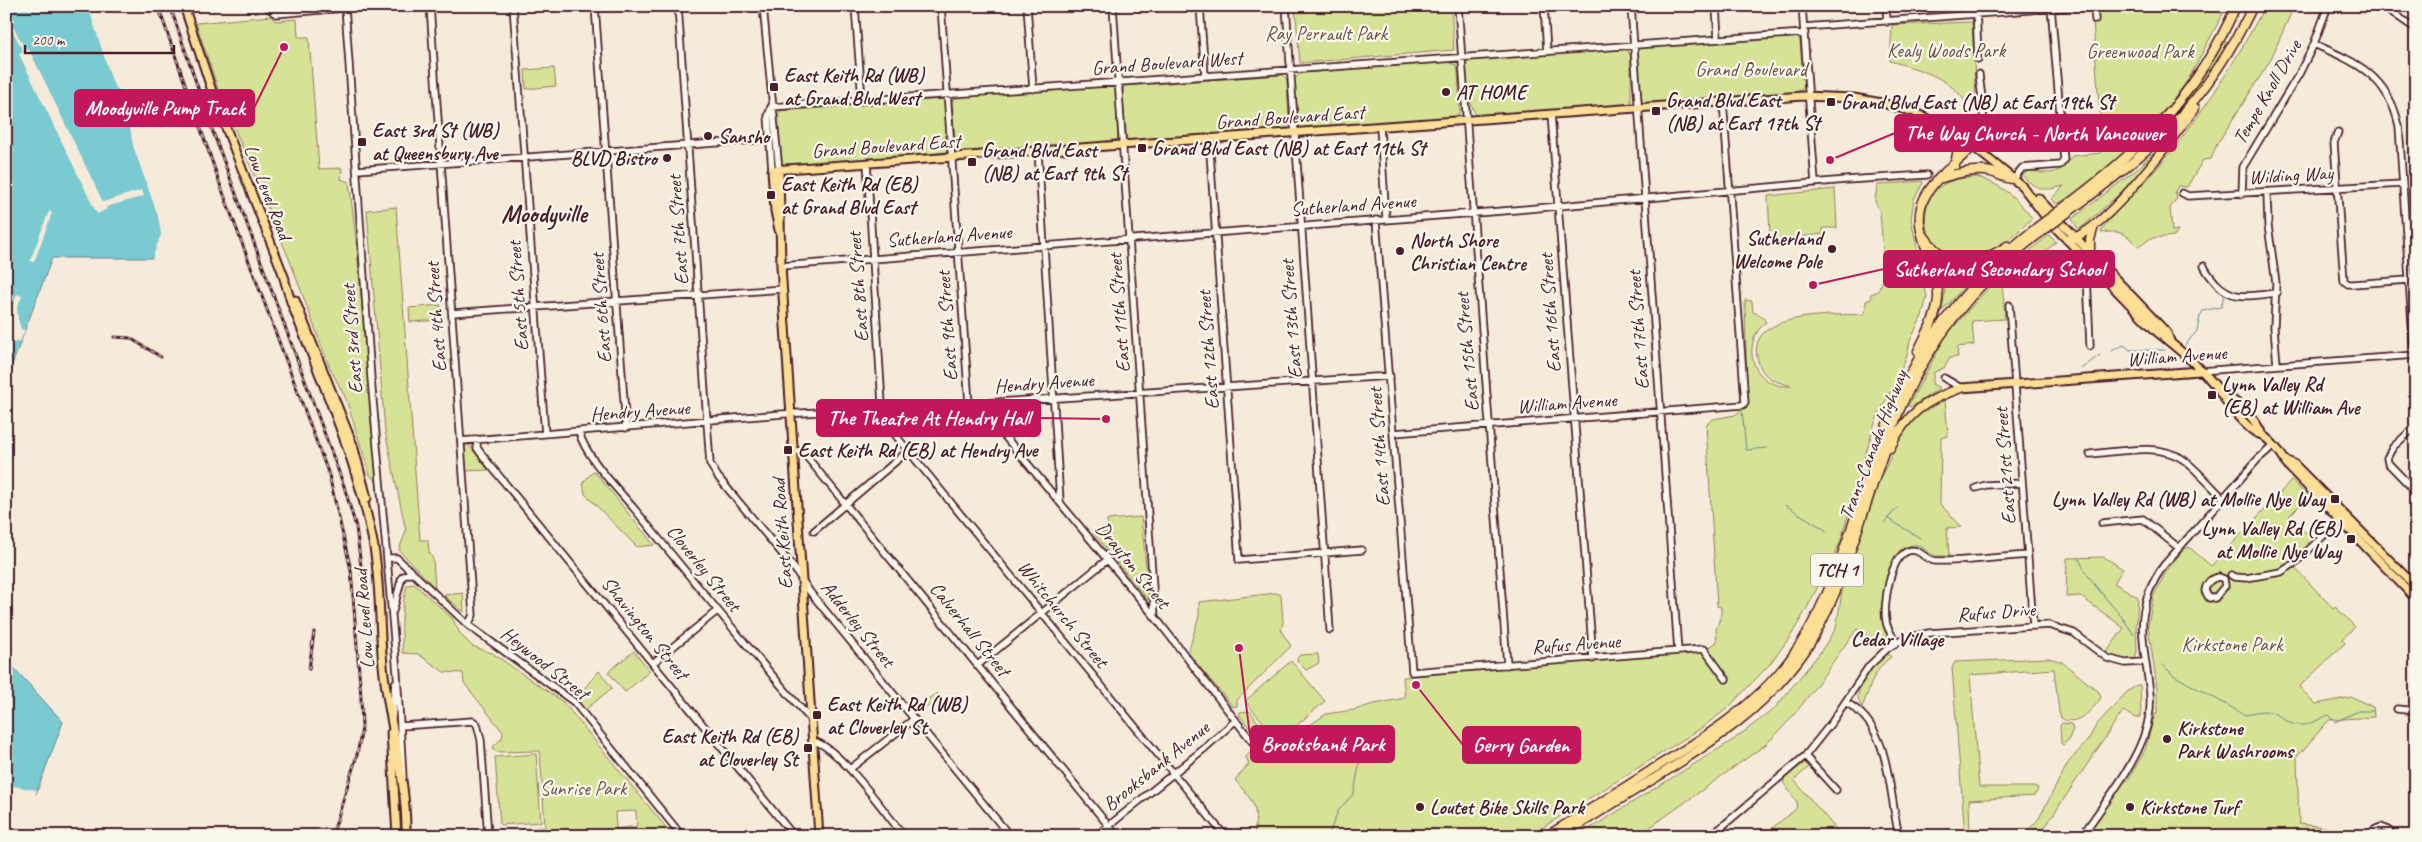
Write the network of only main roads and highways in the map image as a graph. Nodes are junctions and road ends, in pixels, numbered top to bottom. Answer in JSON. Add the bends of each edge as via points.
{"nodes":[{"id":1,"x":184,"y":6,"type":"edge"},
{"id":2,"x":2236,"y":6,"type":"edge"},
{"id":3,"x":2253,"y":6,"type":"edge"},
{"id":4,"x":2229,"y":53,"type":"junction"},
{"id":5,"x":1950,"y":130,"type":"junction"},
{"id":6,"x":1974,"y":146,"type":"junction"},
{"id":7,"x":1954,"y":164,"type":"junction"},
{"id":8,"x":775,"y":170,"type":"joint"},
{"id":9,"x":1940,"y":178,"type":"junction"},
{"id":10,"x":2014,"y":179,"type":"junction"},
{"id":11,"x":2034,"y":196,"type":"junction"},
{"id":12,"x":2058,"y":215,"type":"junction"},
{"id":13,"x":2095,"y":224,"type":"junction"},
{"id":14,"x":2038,"y":230,"type":"junction"},
{"id":15,"x":1922,"y":234,"type":"junction"},
{"id":16,"x":2076,"y":237,"type":"junction"},
{"id":17,"x":2067,"y":239,"type":"junction"},
{"id":18,"x":2090,"y":254,"type":"junction"},
{"id":19,"x":2096,"y":264,"type":"junction"},
{"id":20,"x":2200,"y":371,"type":"junction"},
{"id":21,"x":1961,"y":388,"type":"joint"},
{"id":22,"x":1897,"y":401,"type":"junction"},
{"id":23,"x":1876,"y":477,"type":"junction"},
{"id":24,"x":2342,"y":518,"type":"junction"},
{"id":25,"x":2416,"y":587,"type":"edge"},
{"id":26,"x":2416,"y":599,"type":"edge"},
{"id":27,"x":392,"y":723,"type":"junction"},
{"id":28,"x":397,"y":836,"type":"edge"},
{"id":29,"x":406,"y":836,"type":"edge"},
{"id":30,"x":818,"y":836,"type":"edge"},
{"id":31,"x":1547,"y":836,"type":"edge"},
{"id":32,"x":1562,"y":836,"type":"edge"}],
"edges":[{"from":1,"to":27,"type":"main road","name":"Low Level Road","via":[[214,97],[353,445],[363,479],[377,567],[384,680]]},
{"from":2,"to":12,"type":"highway","name":"Trans-Canada Highway","number":"TCH 1","via":[[2207,62],[2174,109],[2128,157]]},
{"from":3,"to":4,"type":"highway","name":"Trans-Canada Highway","number":"TCH 1"},
{"from":4,"to":12,"type":"highway","name":"Trans-Canada Highway","number":"TCH 1","via":[[2195,101],[2169,130],[2126,170]]},
{"from":4,"to":13,"type":"highway","via":[[2198,104],[2160,154]]},
{"from":5,"to":6,"type":"main road","name":"Grand Boulevard East"},
{"from":5,"to":7,"type":"highway","via":[[1958,148]]},
{"from":5,"to":8,"type":"main road","name":"Grand Boulevard East","via":[[1914,112],[1882,103],[1809,96]]},
{"from":6,"to":7,"type":"highway"},
{"from":6,"to":10,"type":"main road","name":"Grand Boulevard East"},
{"from":7,"to":9,"type":"highway"},
{"from":8,"to":30,"type":"main road","name":"East Keith Road","via":[[781,211],[781,266]]},
{"from":9,"to":10,"type":"highway","via":[[1989,171],[2005,179]]},
{"from":9,"to":15,"type":"highway","via":[[1921,206]]},
{"from":10,"to":11,"type":"main road","name":"Grand Boulevard East"},
{"from":11,"to":12,"type":"main road"},
{"from":11,"to":12,"type":"main road","via":[[2037,207]]},
{"from":12,"to":14,"type":"highway","name":"Trans-Canada Highway","number":"TCH 1","bridge":true},
{"from":12,"to":16,"type":"main road"},
{"from":12,"to":17,"type":"main road"},
{"from":13,"to":16,"type":"highway"},
{"from":13,"to":18,"type":"highway"},
{"from":14,"to":15,"type":"highway","via":[[1991,256],[1967,263],[1934,250]]},
{"from":14,"to":22,"type":"highway","name":"Trans-Canada Highway","number":"TCH 1","via":[[1998,259],[1959,300],[1924,349]]},
{"from":14,"to":23,"type":"highway","name":"Trans-Canada Highway","number":"TCH 1","via":[[1989,277],[1940,336],[1903,404]]},
{"from":15,"to":22,"type":"highway","via":[[1937,281],[1938,305]]},
{"from":16,"to":17,"type":"highway"},
{"from":16,"to":18,"type":"main road"},
{"from":17,"to":19,"type":"main road"},
{"from":18,"to":19,"type":"main road"},
{"from":19,"to":20,"type":"main road","via":[[2167,333]]},
{"from":20,"to":21,"type":"main road","name":"William Avenue"},
{"from":20,"to":24,"type":"main road","via":[[2258,426],[2286,464]]},
{"from":21,"to":23,"type":"highway","via":[[1931,400],[1913,413],[1899,431]]},
{"from":22,"to":31,"type":"highway","name":"Trans-Canada Highway","number":"TCH 1","via":[[1828,593],[1808,631],[1781,670],[1758,696],[1715,731]]},
{"from":23,"to":32,"type":"highway","name":"Trans-Canada Highway","number":"TCH 1","via":[[1830,604],[1806,650],[1782,682],[1720,737]]},
{"from":24,"to":25,"type":"main road"},
{"from":24,"to":26,"type":"main road"},
{"from":27,"to":28,"type":"main road"},
{"from":27,"to":29,"type":"main road","via":[[403,779]]}]}
